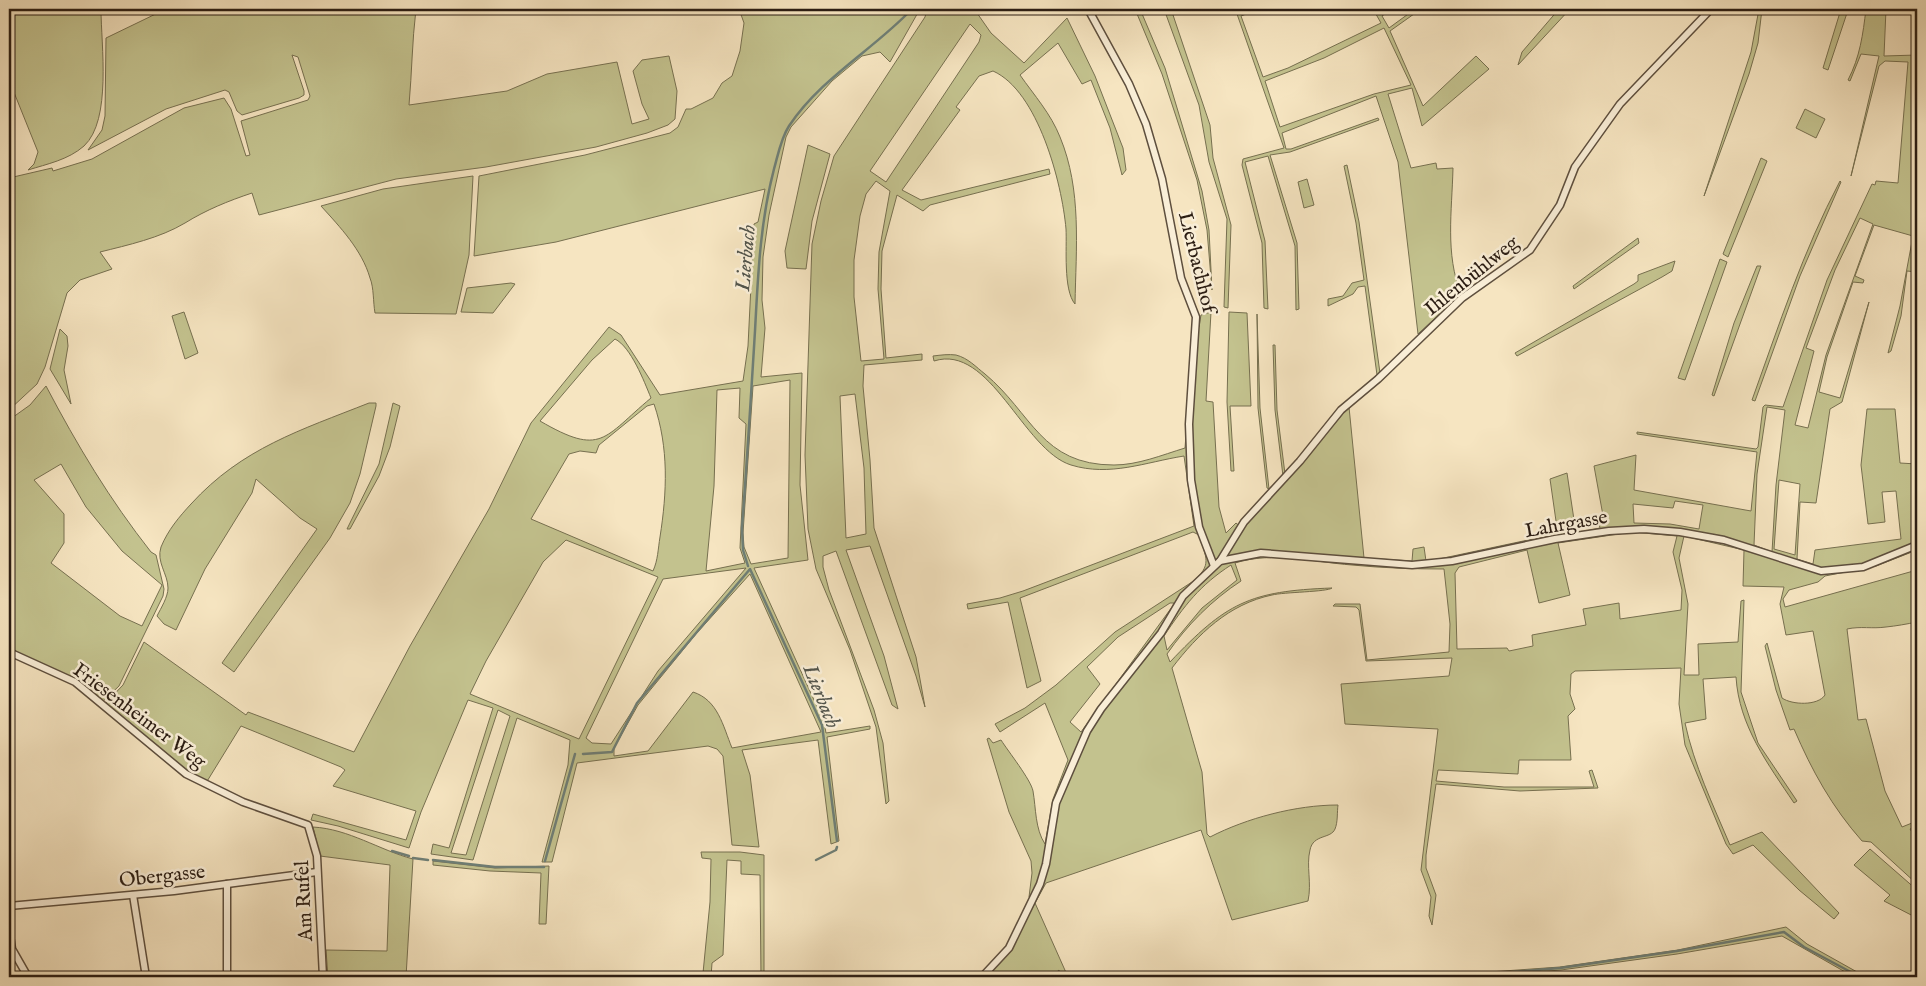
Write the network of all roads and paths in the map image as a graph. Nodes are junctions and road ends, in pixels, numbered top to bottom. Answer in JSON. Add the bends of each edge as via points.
{"nodes":[{"id":1,"x":1088,"y":9,"type":"edge"},
{"id":2,"x":1711,"y":9,"type":"edge"},
{"id":3,"x":1917,"y":545,"type":"edge"},
{"id":4,"x":1227,"y":548,"type":"junction"},
{"id":5,"x":1233,"y":558,"type":"junction"},
{"id":6,"x":1220,"y":561,"type":"junction"},
{"id":7,"x":1214,"y":566,"type":"junction"},
{"id":8,"x":9,"y":652,"type":"edge"},
{"id":9,"x":308,"y":825,"type":"joint"},
{"id":10,"x":317,"y":872,"type":"junction"},
{"id":11,"x":227,"y":884,"type":"junction"},
{"id":12,"x":132,"y":895,"type":"junction"},
{"id":13,"x":9,"y":906,"type":"edge"},
{"id":14,"x":9,"y":929,"type":"edge"},
{"id":15,"x":28,"y":977,"type":"edge"},
{"id":16,"x":146,"y":977,"type":"edge"},
{"id":17,"x":227,"y":977,"type":"edge"},
{"id":18,"x":323,"y":977,"type":"edge"},
{"id":19,"x":982,"y":977,"type":"edge"}],
"edges":[{"from":1,"to":7,"type":"street","name":"Lierbachhof","via":[[1129,84],[1146,124],[1162,179],[1181,278],[1196,317],[1189,424],[1191,480],[1199,527]]},
{"from":2,"to":4,"type":"street","name":"Ihlenbühlweg","via":[[1620,104],[1575,167],[1560,205],[1530,250],[1462,298],[1341,410],[1244,522]]},
{"from":3,"to":5,"type":"street","name":"Lahrgasse","via":[[1863,567],[1820,571],[1724,540],[1670,530],[1644,529],[1555,539],[1452,561],[1412,565],[1261,553]]},
{"from":4,"to":5,"type":"street"},
{"from":4,"to":6,"type":"street","name":"Ihlenbühlweg"},
{"from":5,"to":6,"type":"street","name":"Lahrgasse"},
{"from":6,"to":7,"type":"street","name":"Lahrgasse"},
{"from":7,"to":19,"type":"street","name":"Lahrgasse","via":[[1182,596],[1161,633],[1087,731],[1056,803],[1040,884],[1009,948]]},
{"from":8,"to":9,"type":"street","name":"Friesenheimer Weg","via":[[75,682],[186,774],[243,802]]},
{"from":9,"to":10,"type":"street","name":"Am Rufel","via":[[318,856]]},
{"from":10,"to":11,"type":"street","name":"Obergasse"},
{"from":10,"to":18,"type":"street","name":"Am Rufel"},
{"from":11,"to":12,"type":"street","name":"Obergasse"},
{"from":11,"to":17,"type":"street"},
{"from":12,"to":13,"type":"street","name":"Obergasse"},
{"from":12,"to":16,"type":"street"},
{"from":14,"to":15,"type":"street","via":[[12,949]]}]}
